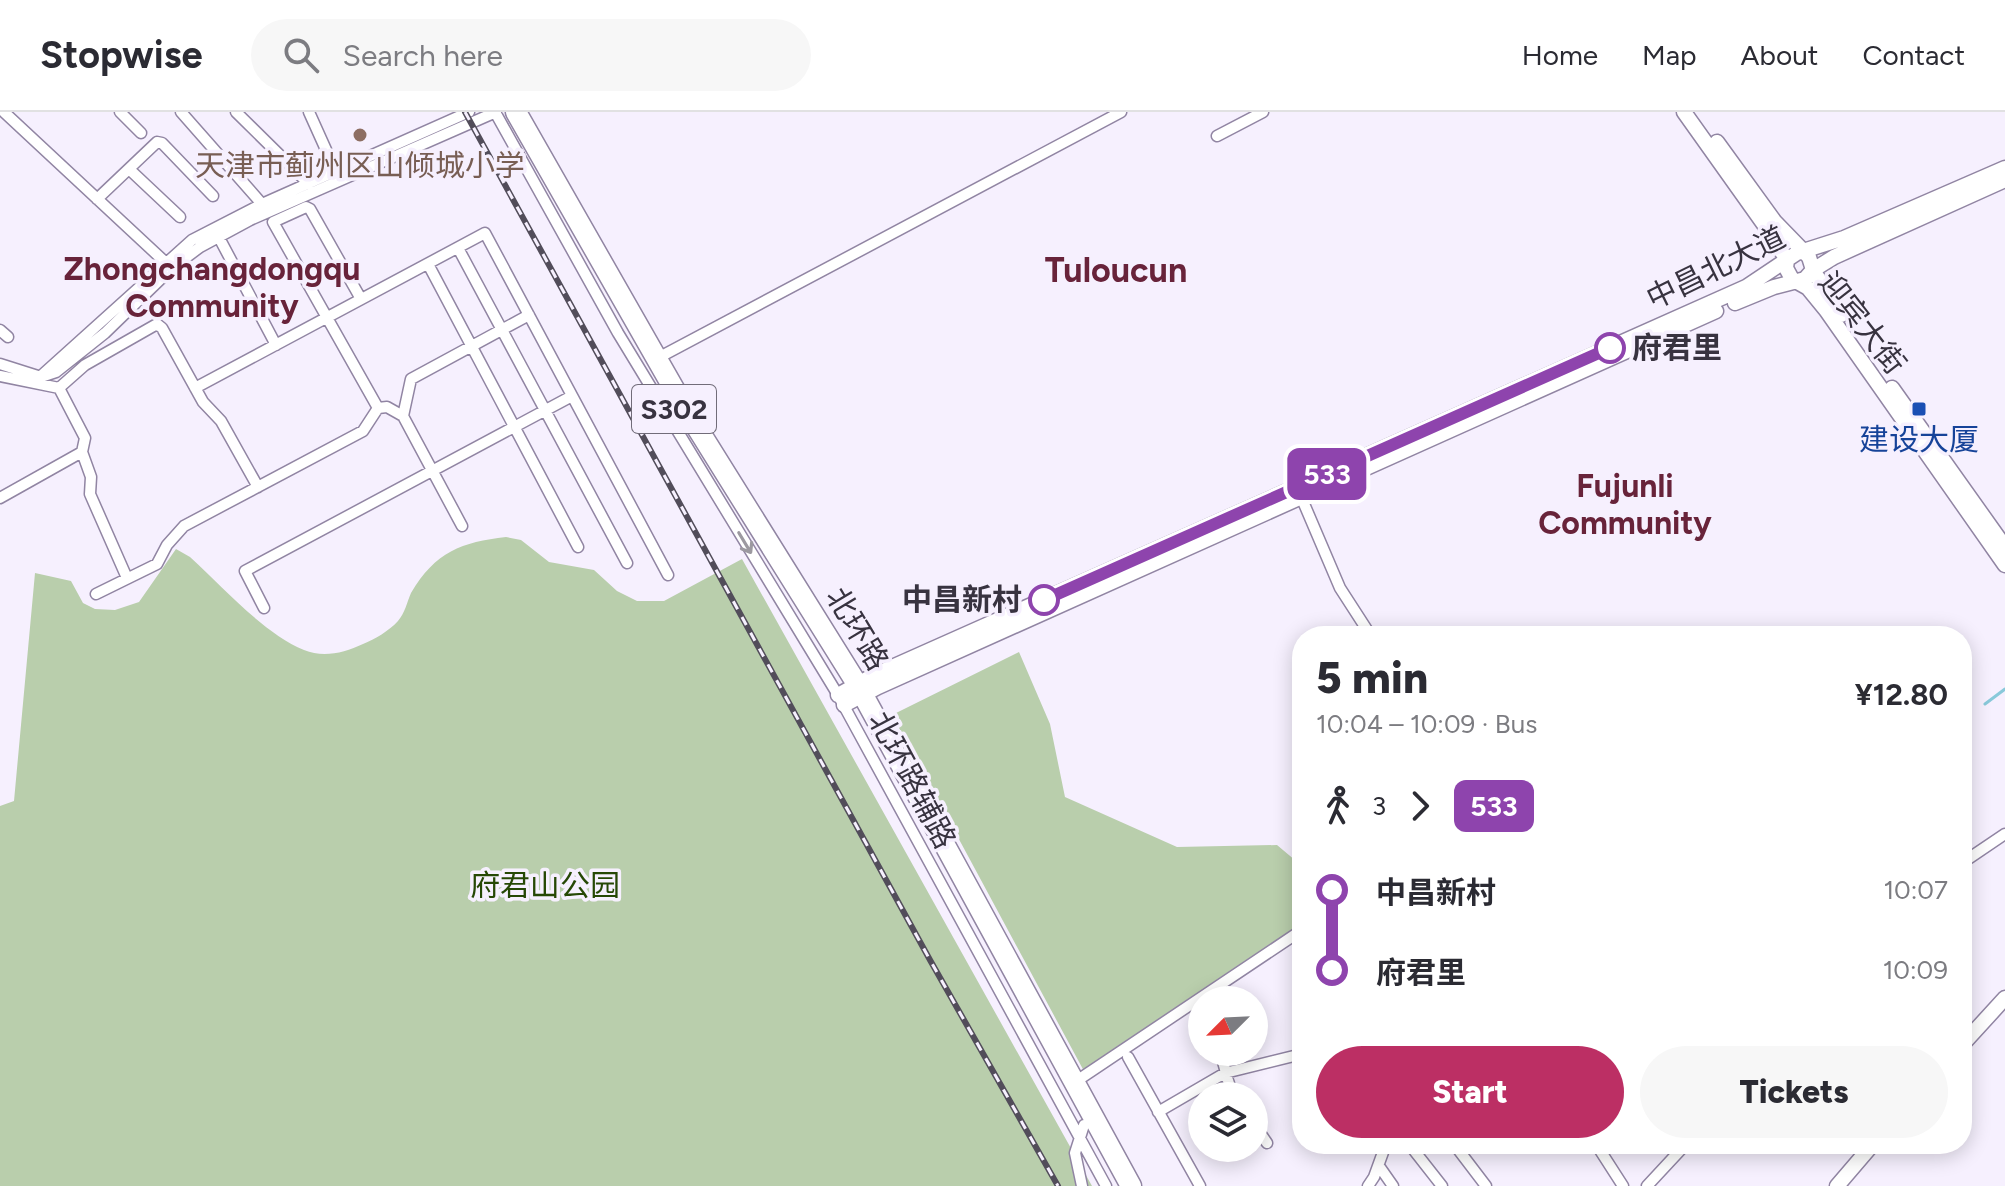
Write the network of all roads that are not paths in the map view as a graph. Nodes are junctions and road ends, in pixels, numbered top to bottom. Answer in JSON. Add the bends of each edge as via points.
{"nodes":[{"id":1,"x":4,"y":112,"type":"edge"},
{"id":2,"x":120,"y":112,"type":"edge"},
{"id":3,"x":181,"y":112,"type":"edge"},
{"id":4,"x":236,"y":112,"type":"edge"},
{"id":5,"x":309,"y":112,"type":"edge"},
{"id":6,"x":469,"y":112,"type":"edge"},
{"id":7,"x":495,"y":112,"type":"edge"},
{"id":8,"x":505,"y":112,"type":"edge"},
{"id":9,"x":516,"y":112,"type":"edge"},
{"id":10,"x":1121,"y":112,"type":"edge"},
{"id":11,"x":1263,"y":112,"type":"edge"},
{"id":12,"x":1684,"y":112,"type":"edge"},
{"id":13,"x":1696,"y":112,"type":"edge"},
{"id":14,"x":141,"y":133,"type":"dead end"},
{"id":15,"x":1217,"y":136,"type":"dead end"},
{"id":16,"x":2005,"y":168,"type":"edge"},
{"id":17,"x":129,"y":169,"type":"junction"},
{"id":18,"x":336,"y":172,"type":"junction"},
{"id":19,"x":2005,"y":180,"type":"edge"},
{"id":20,"x":309,"y":184,"type":"junction"},
{"id":21,"x":213,"y":196,"type":"dead end"},
{"id":22,"x":97,"y":199,"type":"junction"},
{"id":23,"x":262,"y":204,"type":"junction"},
{"id":24,"x":180,"y":217,"type":"dead end"},
{"id":25,"x":216,"y":231,"type":"junction"},
{"id":26,"x":458,"y":248,"type":"junction"},
{"id":27,"x":1803,"y":253,"type":"junction"},
{"id":28,"x":1787,"y":260,"type":"junction"},
{"id":29,"x":165,"y":262,"type":"junction"},
{"id":30,"x":428,"y":264,"type":"junction"},
{"id":31,"x":1813,"y":270,"type":"junction"},
{"id":32,"x":1799,"y":281,"type":"junction"},
{"id":33,"x":361,"y":299,"type":"junction"},
{"id":34,"x":529,"y":315,"type":"junction"},
{"id":35,"x":326,"y":318,"type":"junction"},
{"id":36,"x":501,"y":330,"type":"junction"},
{"id":37,"x":276,"y":345,"type":"junction"},
{"id":38,"x":471,"y":346,"type":"junction"},
{"id":39,"x":656,"y":359,"type":"junction"},
{"id":40,"x":0,"y":364,"type":"edge"},
{"id":41,"x":0,"y":376,"type":"edge"},
{"id":42,"x":41,"y":377,"type":"junction"},
{"id":43,"x":59,"y":388,"type":"junction"},
{"id":44,"x":195,"y":388,"type":"junction"},
{"id":45,"x":572,"y":396,"type":"junction"},
{"id":46,"x":378,"y":408,"type":"junction"},
{"id":47,"x":545,"y":410,"type":"junction"},
{"id":48,"x":403,"y":416,"type":"junction"},
{"id":49,"x":514,"y":427,"type":"junction"},
{"id":50,"x":82,"y":452,"type":"junction"},
{"id":51,"x":433,"y":471,"type":"junction"},
{"id":52,"x":258,"y":487,"type":"junction"},
{"id":53,"x":1299,"y":492,"type":"junction"},
{"id":54,"x":0,"y":498,"type":"edge"},
{"id":55,"x":462,"y":526,"type":"dead end"},
{"id":56,"x":578,"y":547,"type":"dead end"},
{"id":57,"x":2005,"y":547,"type":"edge"},
{"id":58,"x":627,"y":563,"type":"dead end"},
{"id":59,"x":2005,"y":565,"type":"edge"},
{"id":60,"x":668,"y":575,"type":"dead end"},
{"id":61,"x":127,"y":578,"type":"junction"},
{"id":62,"x":96,"y":594,"type":"dead end"},
{"id":63,"x":264,"y":608,"type":"dead end"},
{"id":64,"x":1365,"y":626,"type":"edge"},
{"id":65,"x":850,"y":695,"type":"junction"},
{"id":66,"x":2005,"y":834,"type":"edge"},
{"id":67,"x":1972,"y":856,"type":"edge"},
{"id":68,"x":1292,"y":937,"type":"edge"},
{"id":69,"x":2005,"y":998,"type":"edge"},
{"id":70,"x":1972,"y":1034,"type":"edge"},
{"id":71,"x":1292,"y":1056,"type":"edge"},
{"id":72,"x":1128,"y":1057,"type":"dead end"},
{"id":73,"x":1223,"y":1066,"type":"edge"},
{"id":74,"x":1225,"y":1073,"type":"junction"},
{"id":75,"x":1078,"y":1080,"type":"dead end"},
{"id":76,"x":1227,"y":1082,"type":"edge"},
{"id":77,"x":1158,"y":1112,"type":"junction"},
{"id":78,"x":1081,"y":1131,"type":"junction"},
{"id":79,"x":1383,"y":1154,"type":"edge"},
{"id":80,"x":1417,"y":1154,"type":"edge"},
{"id":81,"x":1462,"y":1154,"type":"edge"},
{"id":82,"x":1602,"y":1154,"type":"edge"},
{"id":83,"x":1677,"y":1154,"type":"edge"},
{"id":84,"x":1864,"y":1154,"type":"edge"},
{"id":85,"x":1379,"y":1166,"type":"junction"},
{"id":86,"x":1082,"y":1186,"type":"edge"},
{"id":87,"x":1106,"y":1186,"type":"edge"},
{"id":88,"x":1118,"y":1186,"type":"edge"},
{"id":89,"x":1131,"y":1186,"type":"edge"},
{"id":90,"x":1200,"y":1186,"type":"edge"},
{"id":91,"x":1368,"y":1186,"type":"edge"},
{"id":92,"x":1393,"y":1186,"type":"edge"},
{"id":93,"x":1442,"y":1186,"type":"edge"},
{"id":94,"x":1486,"y":1186,"type":"edge"},
{"id":95,"x":1623,"y":1186,"type":"edge"},
{"id":96,"x":1647,"y":1186,"type":"edge"},
{"id":97,"x":1837,"y":1186,"type":"edge"}],
"edges":[{"from":1,"to":22,"type":"street"},
{"from":2,"to":14,"type":"street"},
{"from":3,"to":23,"type":"street"},
{"from":4,"to":20,"type":"street"},
{"from":5,"to":18,"type":"street"},
{"from":6,"to":18,"type":"street"},
{"from":7,"to":25,"type":"street"},
{"from":7,"to":65,"type":"street","name":"北环路辅路","one_way":true,"via":[[618,333]]},
{"from":8,"to":65,"type":"highway","name":"北环路","number":"S302","via":[[678,415]]},
{"from":9,"to":39,"type":"highway","name":"北环路","number":"S302"},
{"from":10,"to":39,"type":"street"},
{"from":11,"to":15,"type":"street"},
{"from":12,"to":28,"type":"main road","name":"迎宾大街"},
{"from":13,"to":27,"type":"main road","name":"迎宾大街"},
{"from":16,"to":27,"type":"main road","name":"中昌北大道"},
{"from":17,"to":21,"type":"street","via":[[162,143]]},
{"from":17,"to":22,"type":"street"},
{"from":17,"to":24,"type":"street"},
{"from":18,"to":20,"type":"street"},
{"from":19,"to":31,"type":"main road","name":"中昌北大道"},
{"from":20,"to":23,"type":"street"},
{"from":22,"to":29,"type":"street"},
{"from":23,"to":25,"type":"street"},
{"from":25,"to":29,"type":"street","via":[[192,240]]},
{"from":25,"to":37,"type":"street"},
{"from":25,"to":42,"type":"street","via":[[77,356]]},
{"from":26,"to":30,"type":"street"},
{"from":26,"to":34,"type":"street","via":[[485,233]]},
{"from":26,"to":36,"type":"street"},
{"from":27,"to":28,"type":"main road","name":"中昌北大道"},
{"from":27,"to":31,"type":"main road","name":"迎宾大街"},
{"from":28,"to":32,"type":"main road","name":"迎宾大街","via":[[1792,279]]},
{"from":28,"to":53,"type":"main road","name":"中昌北大道","via":[[1746,287]]},
{"from":29,"to":42,"type":"street"},
{"from":30,"to":33,"type":"street"},
{"from":30,"to":38,"type":"street"},
{"from":31,"to":32,"type":"main road","name":"中昌北大道"},
{"from":31,"to":57,"type":"main road","name":"迎宾大街"},
{"from":32,"to":53,"type":"main road","name":"中昌北大道","via":[[1746,298]]},
{"from":32,"to":59,"type":"main road","name":"迎宾大街","via":[[1826,310]]},
{"from":33,"to":35,"type":"street"},
{"from":33,"to":35,"type":"street","via":[[310,209],[273,222]]},
{"from":34,"to":36,"type":"street"},
{"from":34,"to":45,"type":"street"},
{"from":35,"to":37,"type":"street"},
{"from":35,"to":46,"type":"street"},
{"from":36,"to":38,"type":"street"},
{"from":36,"to":47,"type":"street"},
{"from":37,"to":44,"type":"street"},
{"from":38,"to":48,"type":"street","via":[[411,379]]},
{"from":38,"to":49,"type":"street"},
{"from":39,"to":65,"type":"highway","name":"北环路","number":"S302"},
{"from":40,"to":42,"type":"street"},
{"from":41,"to":43,"type":"street"},
{"from":43,"to":44,"type":"street","via":[[85,365],[157,324]]},
{"from":43,"to":50,"type":"street","via":[[85,438]]},
{"from":44,"to":52,"type":"street","via":[[221,421]]},
{"from":45,"to":47,"type":"street"},
{"from":45,"to":60,"type":"street"},
{"from":46,"to":48,"type":"street"},
{"from":46,"to":52,"type":"street","via":[[363,431]]},
{"from":47,"to":49,"type":"street"},
{"from":47,"to":58,"type":"street"},
{"from":48,"to":51,"type":"street"},
{"from":49,"to":51,"type":"street"},
{"from":49,"to":56,"type":"street"},
{"from":50,"to":54,"type":"street"},
{"from":50,"to":61,"type":"street","via":[[91,477],[90,494]]},
{"from":51,"to":55,"type":"street"},
{"from":51,"to":63,"type":"street","via":[[245,571]]},
{"from":52,"to":61,"type":"street","via":[[184,526],[157,564]]},
{"from":53,"to":64,"type":"street","via":[[1340,588]]},
{"from":53,"to":65,"type":"main road","name":"中昌北大道"},
{"from":61,"to":62,"type":"street"},
{"from":65,"to":78,"type":"highway","name":"北环路","number":"S302"},
{"from":65,"to":89,"type":"highway","name":"北环路","number":"S302"},
{"from":66,"to":67,"type":"street"},
{"from":68,"to":75,"type":"street"},
{"from":69,"to":70,"type":"main road"},
{"from":71,"to":74,"type":"street"},
{"from":72,"to":77,"type":"street"},
{"from":73,"to":74,"type":"street"},
{"from":74,"to":76,"type":"street"},
{"from":74,"to":77,"type":"street"},
{"from":77,"to":90,"type":"street"},
{"from":78,"to":86,"type":"street","via":[[1076,1165]]},
{"from":78,"to":87,"type":"street"},
{"from":78,"to":88,"type":"highway","name":"北环路","number":"S302"},
{"from":79,"to":85,"type":"street"},
{"from":80,"to":93,"type":"street"},
{"from":81,"to":94,"type":"street"},
{"from":82,"to":95,"type":"street"},
{"from":83,"to":96,"type":"street"},
{"from":84,"to":97,"type":"main road"},
{"from":85,"to":91,"type":"street"},
{"from":85,"to":92,"type":"street"}]}
